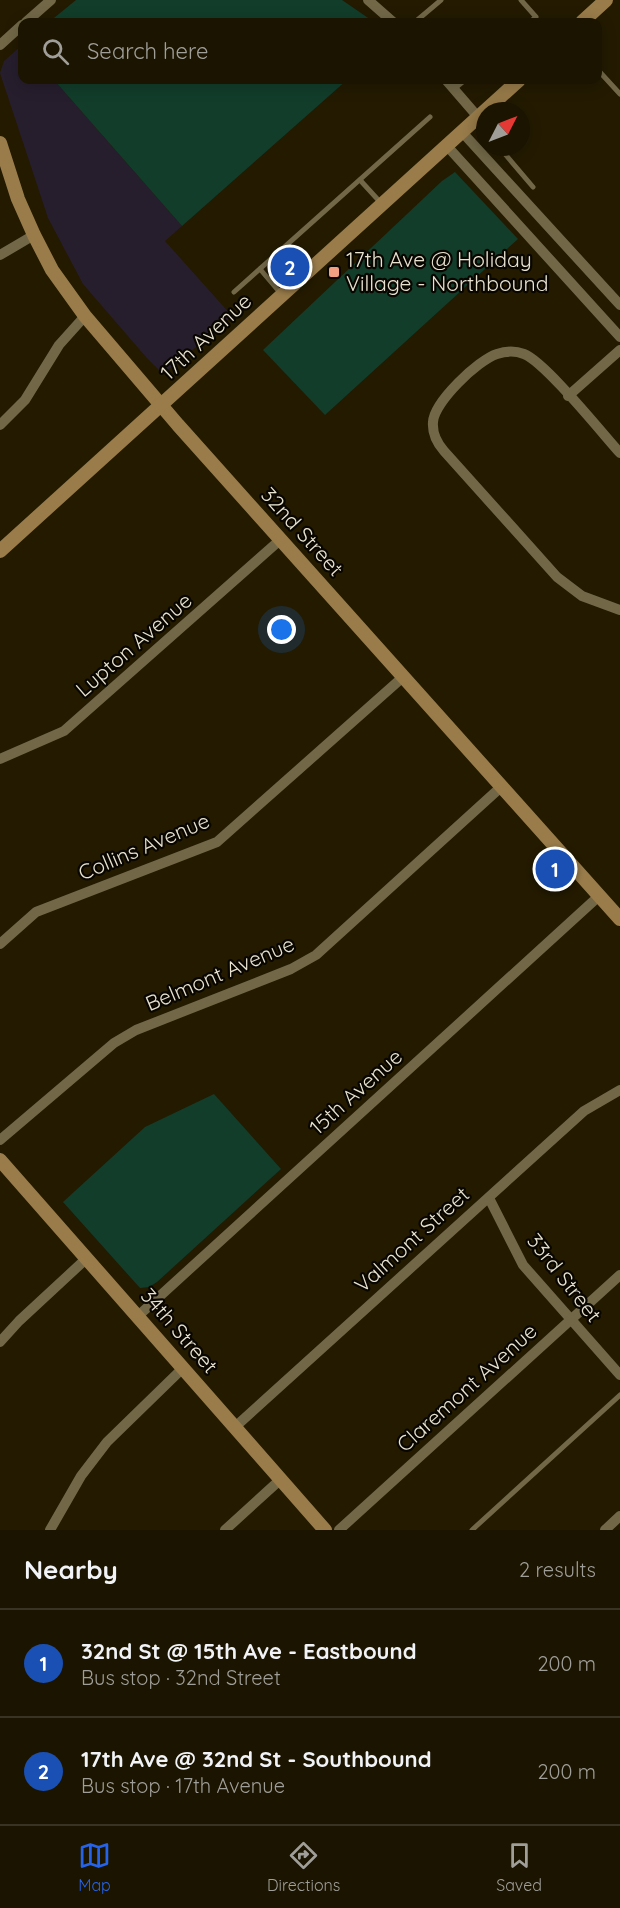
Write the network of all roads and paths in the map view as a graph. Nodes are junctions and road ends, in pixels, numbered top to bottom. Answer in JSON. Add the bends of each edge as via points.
{"nodes":[{"id":1,"x":51,"y":0,"type":"edge"},
{"id":2,"x":368,"y":0,"type":"edge"},
{"id":3,"x":441,"y":0,"type":"edge"},
{"id":4,"x":521,"y":0,"type":"edge"},
{"id":5,"x":606,"y":0,"type":"edge"},
{"id":6,"x":31,"y":18,"type":"edge"},
{"id":7,"x":388,"y":18,"type":"edge"},
{"id":8,"x":420,"y":18,"type":"edge"},
{"id":9,"x":535,"y":18,"type":"edge"},
{"id":10,"x":586,"y":18,"type":"edge"},
{"id":11,"x":18,"y":29,"type":"edge"},
{"id":12,"x":0,"y":45,"type":"edge"},
{"id":13,"x":602,"y":75,"type":"edge"},
{"id":14,"x":450,"y":84,"type":"edge"},
{"id":15,"x":460,"y":84,"type":"edge"},
{"id":16,"x":515,"y":84,"type":"edge"},
{"id":17,"x":454,"y":89,"type":"junction"},
{"id":18,"x":620,"y":94,"type":"edge"},
{"id":19,"x":495,"y":102,"type":"edge"},
{"id":20,"x":476,"y":107,"type":"edge"},
{"id":21,"x":430,"y":117,"type":"dead end"},
{"id":22,"x":476,"y":119,"type":"edge"},
{"id":23,"x":462,"y":132,"type":"junction"},
{"id":24,"x":0,"y":143,"type":"edge"},
{"id":25,"x":447,"y":146,"type":"junction"},
{"id":26,"x":505,"y":156,"type":"edge"},
{"id":27,"x":360,"y":180,"type":"junction"},
{"id":28,"x":533,"y":187,"type":"dead end"},
{"id":29,"x":381,"y":204,"type":"junction"},
{"id":30,"x":34,"y":235,"type":"junction"},
{"id":31,"x":0,"y":255,"type":"edge"},
{"id":32,"x":260,"y":269,"type":"junction"},
{"id":33,"x":234,"y":292,"type":"dead end"},
{"id":34,"x":283,"y":295,"type":"junction"},
{"id":35,"x":620,"y":305,"type":"edge"},
{"id":36,"x":85,"y":316,"type":"junction"},
{"id":37,"x":620,"y":337,"type":"edge"},
{"id":38,"x":620,"y":350,"type":"edge"},
{"id":39,"x":568,"y":396,"type":"junction"},
{"id":40,"x":162,"y":407,"type":"junction"},
{"id":41,"x":0,"y":425,"type":"edge"},
{"id":42,"x":620,"y":453,"type":"edge"},
{"id":43,"x":280,"y":540,"type":"junction"},
{"id":44,"x":0,"y":551,"type":"edge"},
{"id":45,"x":620,"y":610,"type":"edge"},
{"id":46,"x":404,"y":677,"type":"junction"},
{"id":47,"x":0,"y":759,"type":"edge"},
{"id":48,"x":501,"y":787,"type":"junction"},
{"id":49,"x":599,"y":896,"type":"junction"},
{"id":50,"x":620,"y":920,"type":"edge"},
{"id":51,"x":0,"y":944,"type":"edge"},
{"id":52,"x":620,"y":1089,"type":"edge"},
{"id":53,"x":0,"y":1140,"type":"edge"},
{"id":54,"x":0,"y":1160,"type":"edge"},
{"id":55,"x":489,"y":1198,"type":"junction"},
{"id":56,"x":87,"y":1258,"type":"junction"},
{"id":57,"x":620,"y":1275,"type":"edge"},
{"id":58,"x":138,"y":1316,"type":"junction"},
{"id":59,"x":570,"y":1321,"type":"junction"},
{"id":60,"x":0,"y":1342,"type":"edge"},
{"id":61,"x":183,"y":1368,"type":"junction"},
{"id":62,"x":620,"y":1375,"type":"edge"},
{"id":63,"x":620,"y":1395,"type":"edge"},
{"id":64,"x":235,"y":1427,"type":"junction"},
{"id":65,"x":280,"y":1479,"type":"junction"},
{"id":66,"x":620,"y":1516,"type":"edge"},
{"id":67,"x":50,"y":1530,"type":"edge"},
{"id":68,"x":225,"y":1530,"type":"edge"},
{"id":69,"x":325,"y":1530,"type":"edge"},
{"id":70,"x":339,"y":1530,"type":"edge"},
{"id":71,"x":472,"y":1530,"type":"edge"},
{"id":72,"x":604,"y":1530,"type":"edge"}],
"edges":[{"from":1,"to":6,"type":"street"},
{"from":2,"to":7,"type":"street"},
{"from":3,"to":8,"type":"lane"},
{"from":4,"to":9,"type":"lane"},
{"from":5,"to":10,"type":"street"},
{"from":11,"to":12,"type":"street"},
{"from":13,"to":18,"type":"lane"},
{"from":14,"to":17,"type":"street"},
{"from":15,"to":17,"type":"lane"},
{"from":16,"to":19,"type":"street","name":"17th Avenue"},
{"from":17,"to":20,"type":"street"},
{"from":21,"to":27,"type":"lane"},
{"from":22,"to":23,"type":"street","name":"17th Avenue"},
{"from":23,"to":25,"type":"street","name":"17th Avenue"},
{"from":23,"to":35,"type":"street"},
{"from":24,"to":30,"type":"street","name":"32nd Street"},
{"from":25,"to":29,"type":"street","name":"17th Avenue"},
{"from":25,"to":37,"type":"street"},
{"from":26,"to":28,"type":"lane"},
{"from":27,"to":29,"type":"lane"},
{"from":27,"to":32,"type":"lane"},
{"from":29,"to":34,"type":"street","name":"17th Avenue"},
{"from":30,"to":31,"type":"street"},
{"from":30,"to":36,"type":"street","name":"32nd Street","via":[[52,270]]},
{"from":32,"to":33,"type":"lane"},
{"from":32,"to":34,"type":"lane"},
{"from":34,"to":40,"type":"street","name":"17th Avenue"},
{"from":36,"to":40,"type":"street","name":"32nd Street"},
{"from":36,"to":41,"type":"street","via":[[59,345],[25,400]]},
{"from":38,"to":39,"type":"street"},
{"from":39,"to":42,"type":"street"},
{"from":39,"to":45,"type":"street","via":[[525,354],[494,354],[437,407],[433,430],[444,452],[557,577],[582,596]]},
{"from":40,"to":43,"type":"street","name":"32nd Street"},
{"from":40,"to":44,"type":"street","name":"17th Avenue"},
{"from":43,"to":46,"type":"street","name":"32nd Street"},
{"from":43,"to":47,"type":"street","name":"Lupton Avenue","via":[[64,731]]},
{"from":46,"to":48,"type":"street","name":"32nd Street"},
{"from":46,"to":51,"type":"street","name":"Collins Avenue","via":[[217,842],[36,912]]},
{"from":48,"to":49,"type":"street","name":"32nd Street"},
{"from":48,"to":53,"type":"street","name":"Belmont Avenue","via":[[316,955],[291,969],[136,1030],[114,1043]]},
{"from":49,"to":50,"type":"street","name":"32nd Street"},
{"from":49,"to":58,"type":"street","name":"15th Avenue"},
{"from":52,"to":55,"type":"street","name":"Valmont Street","via":[[584,1111]]},
{"from":54,"to":56,"type":"street","name":"34th Street"},
{"from":55,"to":59,"type":"street","name":"33rd Street","via":[[519,1259]]},
{"from":55,"to":64,"type":"street","name":"Valmont Street"},
{"from":56,"to":58,"type":"street","name":"34th Street"},
{"from":56,"to":60,"type":"street"},
{"from":57,"to":59,"type":"street","name":"Claremont Avenue"},
{"from":58,"to":61,"type":"street","name":"34th Street"},
{"from":59,"to":62,"type":"street","name":"33rd Street"},
{"from":59,"to":70,"type":"street","name":"Claremont Avenue"},
{"from":61,"to":64,"type":"street","name":"34th Street"},
{"from":61,"to":67,"type":"street","via":[[106,1443],[81,1476]]},
{"from":63,"to":71,"type":"lane"},
{"from":64,"to":65,"type":"street","name":"34th Street"},
{"from":65,"to":68,"type":"street"},
{"from":65,"to":69,"type":"street","name":"34th Street"},
{"from":66,"to":72,"type":"street"}]}
